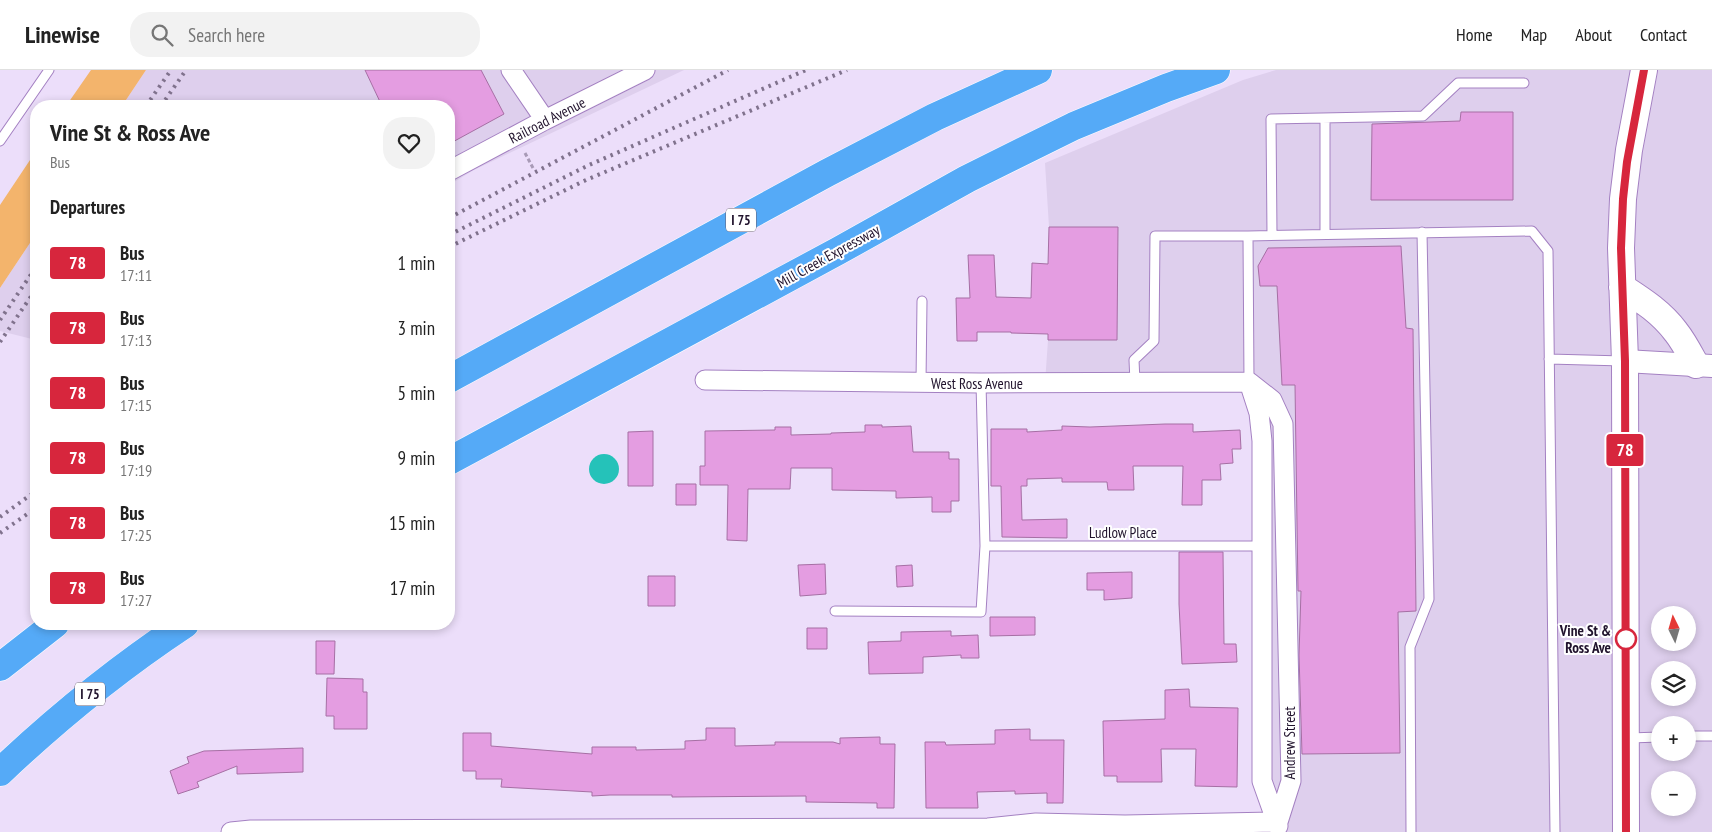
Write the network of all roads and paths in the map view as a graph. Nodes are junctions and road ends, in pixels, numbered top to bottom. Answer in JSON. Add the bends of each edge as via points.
{"nodes":[{"id":1,"x":49,"y":70,"type":"edge"},
{"id":2,"x":511,"y":70,"type":"edge"},
{"id":3,"x":645,"y":70,"type":"edge"},
{"id":4,"x":1038,"y":70,"type":"edge"},
{"id":5,"x":1216,"y":70,"type":"edge"},
{"id":6,"x":1644,"y":70,"type":"edge"},
{"id":7,"x":1524,"y":83,"type":"dead end"},
{"id":8,"x":1325,"y":118,"type":"junction"},
{"id":9,"x":545,"y":120,"type":"junction"},
{"id":10,"x":0,"y":141,"type":"edge"},
{"id":11,"x":522,"y":146,"type":"dead end"},
{"id":12,"x":455,"y":168,"type":"edge"},
{"id":13,"x":533,"y":168,"type":"dead end"},
{"id":14,"x":1422,"y":232,"type":"junction"},
{"id":15,"x":1325,"y":234,"type":"junction"},
{"id":16,"x":1272,"y":235,"type":"junction"},
{"id":17,"x":1248,"y":236,"type":"junction"},
{"id":18,"x":1622,"y":287,"type":"junction"},
{"id":19,"x":922,"y":301,"type":"dead end"},
{"id":20,"x":1549,"y":359,"type":"junction"},
{"id":21,"x":1625,"y":361,"type":"junction"},
{"id":22,"x":1704,"y":366,"type":"edge"},
{"id":23,"x":455,"y":376,"type":"edge"},
{"id":24,"x":704,"y":380,"type":"dead end"},
{"id":25,"x":921,"y":382,"type":"junction"},
{"id":26,"x":1135,"y":382,"type":"junction"},
{"id":27,"x":1249,"y":382,"type":"junction"},
{"id":28,"x":981,"y":383,"type":"junction"},
{"id":29,"x":455,"y":458,"type":"edge"},
{"id":30,"x":985,"y":546,"type":"junction"},
{"id":31,"x":1261,"y":546,"type":"junction"},
{"id":32,"x":835,"y":611,"type":"dead end"},
{"id":33,"x":47,"y":630,"type":"edge"},
{"id":34,"x":176,"y":630,"type":"edge"},
{"id":35,"x":0,"y":667,"type":"edge"},
{"id":36,"x":1696,"y":736,"type":"edge"},
{"id":37,"x":1712,"y":736,"type":"edge"},
{"id":38,"x":1651,"y":737,"type":"edge"},
{"id":39,"x":1626,"y":738,"type":"junction"},
{"id":40,"x":0,"y":772,"type":"edge"},
{"id":41,"x":1278,"y":827,"type":"edge"},
{"id":42,"x":1125,"y":828,"type":"edge"},
{"id":43,"x":840,"y":831,"type":"edge"},
{"id":44,"x":231,"y":832,"type":"edge"},
{"id":45,"x":1411,"y":832,"type":"edge"},
{"id":46,"x":1555,"y":832,"type":"edge"},
{"id":47,"x":1626,"y":832,"type":"edge"}],
"edges":[{"from":1,"to":10,"type":"lane"},
{"from":2,"to":9,"type":"street"},
{"from":3,"to":9,"type":"street","name":"Railroad Avenue"},
{"from":4,"to":23,"type":"highway","number":"I 75","via":[[935,117]]},
{"from":5,"to":29,"type":"highway","name":"Mill Creek Expressway","via":[[1074,126],[967,178]]},
{"from":6,"to":18,"type":"main road","via":[[1623,199]]},
{"from":7,"to":8,"type":"lane","via":[[1458,83],[1424,116]]},
{"from":8,"to":15,"type":"lane"},
{"from":8,"to":16,"type":"lane","via":[[1271,119]]},
{"from":9,"to":12,"type":"street","name":"Railroad Avenue"},
{"from":11,"to":13,"type":"path"},
{"from":14,"to":15,"type":"lane"},
{"from":14,"to":20,"type":"lane","via":[[1532,231],[1548,251]]},
{"from":14,"to":45,"type":"lane","via":[[1429,599],[1410,646]]},
{"from":15,"to":16,"type":"lane"},
{"from":16,"to":17,"type":"lane"},
{"from":17,"to":26,"type":"lane","via":[[1155,236],[1154,341],[1134,360]]},
{"from":17,"to":27,"type":"lane"},
{"from":18,"to":21,"type":"main road"},
{"from":18,"to":22,"type":"main road","via":[[1666,320]]},
{"from":19,"to":25,"type":"lane"},
{"from":20,"to":21,"type":"lane"},
{"from":20,"to":46,"type":"lane"},
{"from":21,"to":22,"type":"street"},
{"from":21,"to":39,"type":"main road"},
{"from":24,"to":25,"type":"street","name":"West Ross Avenue"},
{"from":25,"to":28,"type":"street","name":"West Ross Avenue"},
{"from":26,"to":27,"type":"street","name":"West Ross Avenue"},
{"from":26,"to":28,"type":"street","name":"West Ross Avenue"},
{"from":27,"to":31,"type":"street","name":"Andrew Street","via":[[1259,413],[1262,442]]},
{"from":27,"to":41,"type":"street","name":"Andrew Street","via":[[1272,400],[1283,424],[1291,781]]},
{"from":28,"to":30,"type":"lane"},
{"from":30,"to":31,"type":"lane","name":"Ludlow Place"},
{"from":30,"to":32,"type":"lane","via":[[981,612]]},
{"from":31,"to":41,"type":"street","name":"Andrew Street","via":[[1262,781]]},
{"from":33,"to":35,"type":"highway"},
{"from":34,"to":40,"type":"highway","number":"I 75","via":[[81,701]]},
{"from":36,"to":37,"type":"lane"},
{"from":38,"to":39,"type":"lane"},
{"from":39,"to":47,"type":"main road"},
{"from":41,"to":42,"type":"street"},
{"from":42,"to":43,"type":"street","via":[[1036,823],[988,828]]},
{"from":43,"to":44,"type":"street"}]}
